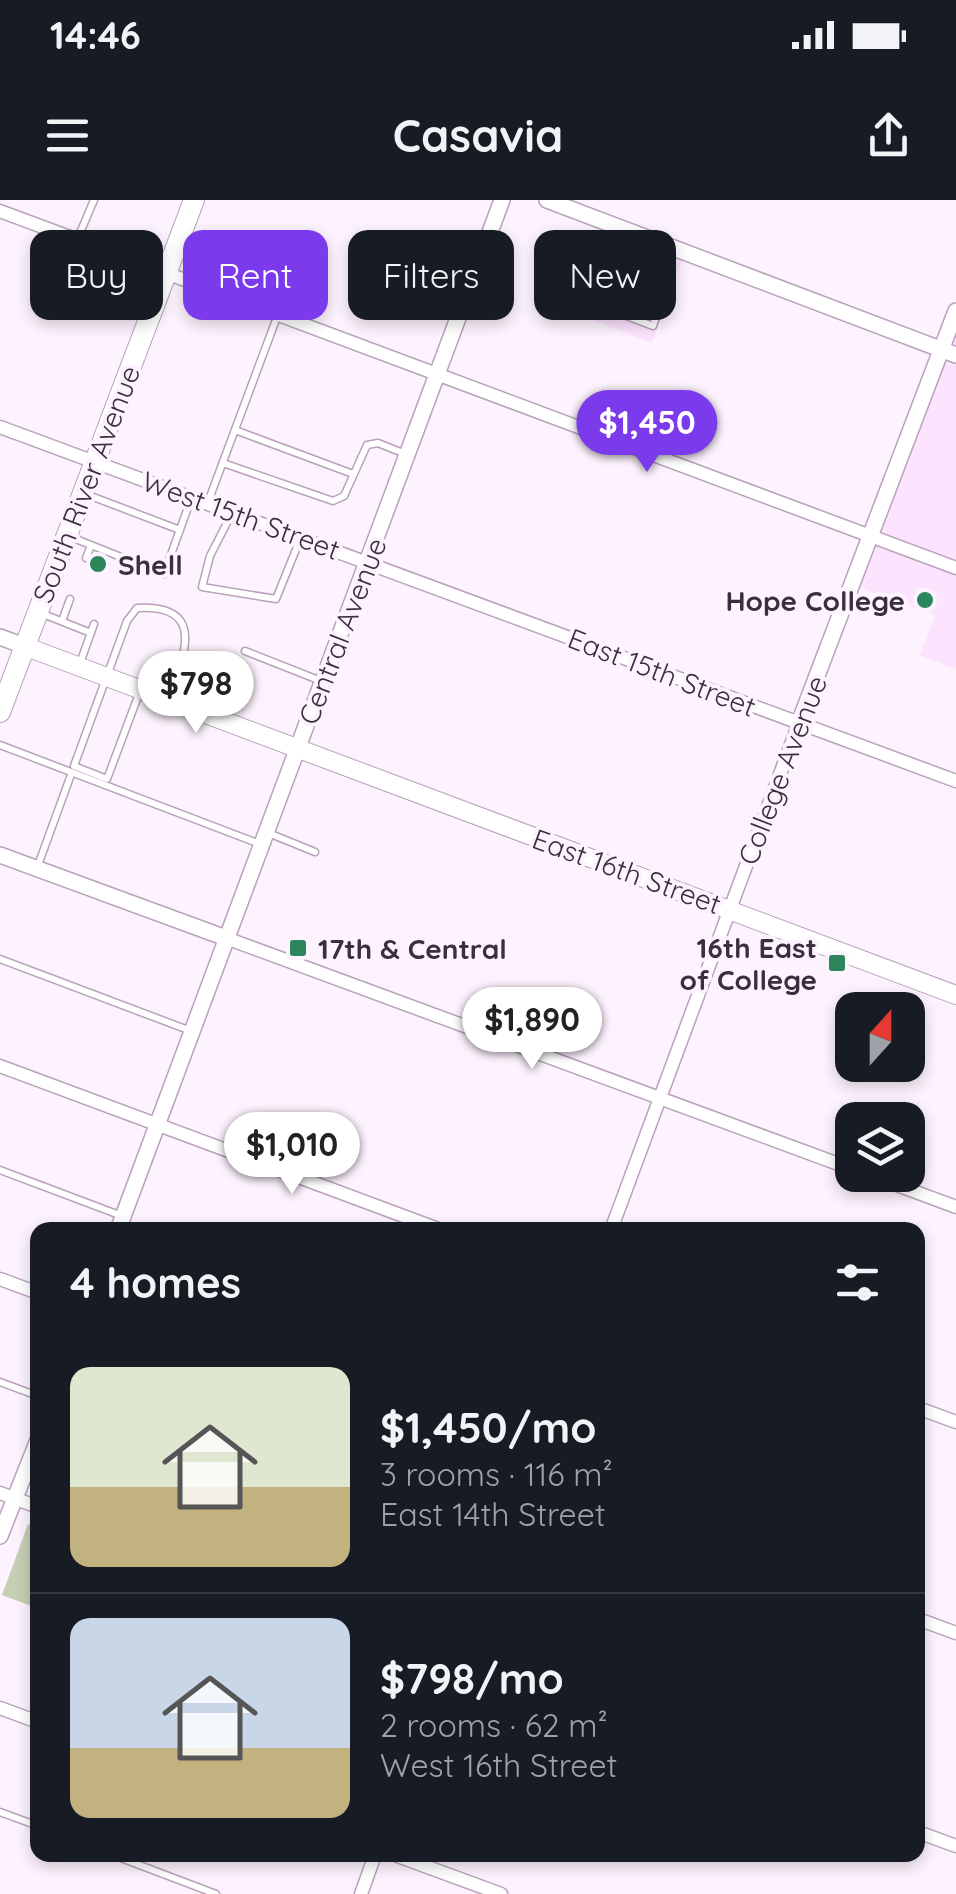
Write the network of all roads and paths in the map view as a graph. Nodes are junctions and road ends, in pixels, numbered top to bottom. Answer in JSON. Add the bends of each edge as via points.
{"nodes":[{"id":1,"x":94,"y":200,"type":"edge"},
{"id":2,"x":194,"y":200,"type":"edge"},
{"id":3,"x":502,"y":200,"type":"edge"},
{"id":4,"x":547,"y":200,"type":"edge"},
{"id":5,"x":0,"y":211,"type":"edge"},
{"id":6,"x":51,"y":230,"type":"edge"},
{"id":7,"x":82,"y":230,"type":"edge"},
{"id":8,"x":626,"y":230,"type":"edge"},
{"id":9,"x":676,"y":249,"type":"edge"},
{"id":10,"x":163,"y":272,"type":"edge"},
{"id":11,"x":166,"y":273,"type":"junction"},
{"id":12,"x":183,"y":279,"type":"edge"},
{"id":13,"x":956,"y":311,"type":"edge"},
{"id":14,"x":276,"y":320,"type":"edge"},
{"id":15,"x":294,"y":320,"type":"edge"},
{"id":16,"x":949,"y":353,"type":"edge"},
{"id":17,"x":438,"y":374,"type":"junction"},
{"id":18,"x":0,"y":427,"type":"edge"},
{"id":19,"x":234,"y":430,"type":"junction"},
{"id":20,"x":408,"y":455,"type":"junction"},
{"id":21,"x":96,"y":462,"type":"junction"},
{"id":22,"x":222,"y":464,"type":"junction"},
{"id":23,"x":354,"y":474,"type":"junction"},
{"id":24,"x":84,"y":493,"type":"junction"},
{"id":25,"x":192,"y":497,"type":"junction"},
{"id":26,"x":208,"y":503,"type":"junction"},
{"id":27,"x":233,"y":512,"type":"junction"},
{"id":28,"x":180,"y":530,"type":"junction"},
{"id":29,"x":67,"y":536,"type":"junction"},
{"id":30,"x":871,"y":536,"type":"junction"},
{"id":31,"x":302,"y":537,"type":"junction"},
{"id":32,"x":90,"y":545,"type":"junction"},
{"id":33,"x":106,"y":551,"type":"junction"},
{"id":34,"x":119,"y":556,"type":"junction"},
{"id":35,"x":86,"y":558,"type":"dead end"},
{"id":36,"x":368,"y":562,"type":"junction"},
{"id":37,"x":102,"y":564,"type":"dead end"},
{"id":38,"x":956,"y":568,"type":"edge"},
{"id":39,"x":114,"y":569,"type":"dead end"},
{"id":40,"x":70,"y":599,"type":"dead end"},
{"id":41,"x":38,"y":612,"type":"junction"},
{"id":42,"x":62,"y":621,"type":"junction"},
{"id":43,"x":0,"y":638,"type":"edge"},
{"id":44,"x":24,"y":646,"type":"junction"},
{"id":45,"x":245,"y":651,"type":"dead end"},
{"id":46,"x":78,"y":667,"type":"junction"},
{"id":47,"x":106,"y":677,"type":"junction"},
{"id":48,"x":323,"y":681,"type":"junction"},
{"id":49,"x":140,"y":690,"type":"junction"},
{"id":50,"x":168,"y":700,"type":"junction"},
{"id":51,"x":0,"y":712,"type":"edge"},
{"id":52,"x":800,"y":724,"type":"junction"},
{"id":53,"x":0,"y":744,"type":"edge"},
{"id":54,"x":297,"y":748,"type":"junction"},
{"id":55,"x":73,"y":769,"type":"junction"},
{"id":56,"x":956,"y":781,"type":"edge"},
{"id":57,"x":264,"y":838,"type":"junction"},
{"id":58,"x":315,"y":852,"type":"dead end"},
{"id":59,"x":0,"y":855,"type":"edge"},
{"id":60,"x":37,"y":869,"type":"junction"},
{"id":61,"x":730,"y":910,"type":"junction"},
{"id":62,"x":226,"y":938,"type":"junction"},
{"id":63,"x":0,"y":959,"type":"edge"},
{"id":64,"x":956,"y":995,"type":"edge"},
{"id":65,"x":191,"y":1031,"type":"junction"},
{"id":66,"x":0,"y":1066,"type":"edge"},
{"id":67,"x":662,"y":1097,"type":"junction"},
{"id":68,"x":157,"y":1125,"type":"junction"},
{"id":69,"x":835,"y":1162,"type":"edge"},
{"id":70,"x":0,"y":1170,"type":"edge"},
{"id":71,"x":916,"y":1192,"type":"edge"},
{"id":72,"x":956,"y":1207,"type":"edge"},
{"id":73,"x":119,"y":1222,"type":"edge"},
{"id":74,"x":121,"y":1222,"type":"edge"},
{"id":75,"x":419,"y":1222,"type":"edge"},
{"id":76,"x":615,"y":1222,"type":"edge"},
{"id":77,"x":0,"y":1278,"type":"edge"},
{"id":78,"x":30,"y":1290,"type":"edge"},
{"id":79,"x":0,"y":1382,"type":"edge"},
{"id":80,"x":30,"y":1393,"type":"edge"},
{"id":81,"x":925,"y":1411,"type":"edge"},
{"id":82,"x":956,"y":1422,"type":"edge"},
{"id":83,"x":30,"y":1466,"type":"edge"},
{"id":84,"x":7,"y":1496,"type":"edge"},
{"id":85,"x":0,"y":1536,"type":"edge"},
{"id":86,"x":925,"y":1622,"type":"edge"},
{"id":87,"x":956,"y":1633,"type":"edge"},
{"id":88,"x":0,"y":1708,"type":"edge"},
{"id":89,"x":30,"y":1719,"type":"edge"},
{"id":90,"x":0,"y":1812,"type":"edge"},
{"id":91,"x":30,"y":1823,"type":"edge"},
{"id":92,"x":925,"y":1835,"type":"edge"},
{"id":93,"x":956,"y":1846,"type":"edge"},
{"id":94,"x":131,"y":1862,"type":"edge"},
{"id":95,"x":372,"y":1862,"type":"edge"},
{"id":96,"x":414,"y":1862,"type":"edge"},
{"id":97,"x":216,"y":1894,"type":"edge"},
{"id":98,"x":361,"y":1894,"type":"edge"},
{"id":99,"x":501,"y":1894,"type":"edge"}],
"edges":[{"from":1,"to":7,"type":"lane"},
{"from":2,"to":11,"type":"main road","name":"South River Avenue"},
{"from":3,"to":17,"type":"street","name":"Central Avenue"},
{"from":4,"to":8,"type":"street"},
{"from":5,"to":6,"type":"street"},
{"from":9,"to":16,"type":"street"},
{"from":10,"to":11,"type":"street"},
{"from":11,"to":12,"type":"street"},
{"from":11,"to":21,"type":"main road","name":"South River Avenue"},
{"from":13,"to":16,"type":"street","name":"College Avenue"},
{"from":14,"to":19,"type":"lane"},
{"from":15,"to":17,"type":"street"},
{"from":16,"to":30,"type":"street","name":"College Avenue"},
{"from":17,"to":20,"type":"street","name":"Central Avenue"},
{"from":17,"to":30,"type":"street"},
{"from":18,"to":21,"type":"street","name":"West 15th Street"},
{"from":19,"to":22,"type":"lane"},
{"from":19,"to":23,"type":"lane"},
{"from":20,"to":23,"type":"lane","via":[[372,443]]},
{"from":20,"to":36,"type":"street","name":"Central Avenue"},
{"from":21,"to":24,"type":"main road","name":"South River Avenue"},
{"from":21,"to":25,"type":"street","name":"West 15th Street"},
{"from":22,"to":23,"type":"lane","via":[[333,501],[344,496]]},
{"from":22,"to":26,"type":"lane"},
{"from":24,"to":28,"type":"lane"},
{"from":24,"to":29,"type":"main road","name":"South River Avenue"},
{"from":25,"to":26,"type":"street","name":"West 15th Street"},
{"from":25,"to":28,"type":"lane"},
{"from":26,"to":27,"type":"street","name":"West 15th Street"},
{"from":27,"to":31,"type":"street","name":"West 15th Street"},
{"from":27,"to":31,"type":"lane","via":[[202,588],[276,599]]},
{"from":28,"to":34,"type":"lane","via":[[164,574]]},
{"from":29,"to":32,"type":"lane"},
{"from":29,"to":41,"type":"main road","name":"South River Avenue"},
{"from":30,"to":38,"type":"street"},
{"from":30,"to":52,"type":"street","name":"College Avenue"},
{"from":31,"to":36,"type":"street","name":"West 15th Street"},
{"from":32,"to":33,"type":"lane"},
{"from":32,"to":35,"type":"lane"},
{"from":33,"to":34,"type":"lane"},
{"from":33,"to":37,"type":"lane"},
{"from":34,"to":39,"type":"lane"},
{"from":36,"to":48,"type":"street","name":"Central Avenue"},
{"from":36,"to":52,"type":"street","name":"East 15th Street"},
{"from":40,"to":42,"type":"lane"},
{"from":41,"to":42,"type":"lane"},
{"from":41,"to":44,"type":"main road","name":"South River Avenue"},
{"from":42,"to":46,"type":"lane","via":[[93,628]]},
{"from":43,"to":44,"type":"street"},
{"from":44,"to":46,"type":"main road","name":"East 16th Street"},
{"from":44,"to":51,"type":"main road","name":"South River Avenue"},
{"from":45,"to":48,"type":"lane"},
{"from":46,"to":47,"type":"main road","name":"East 16th Street"},
{"from":47,"to":49,"type":"main road","name":"East 16th Street"},
{"from":47,"to":50,"type":"lane","via":[[130,613],[161,611],[182,622],[189,640]]},
{"from":47,"to":55,"type":"lane"},
{"from":48,"to":54,"type":"street","name":"Central Avenue"},
{"from":49,"to":50,"type":"main road","name":"East 16th Street"},
{"from":49,"to":55,"type":"lane","via":[[107,779]]},
{"from":50,"to":54,"type":"main road","name":"East 16th Street"},
{"from":52,"to":56,"type":"street","name":"East 15th Street"},
{"from":52,"to":61,"type":"street","name":"College Avenue"},
{"from":53,"to":55,"type":"lane"},
{"from":54,"to":57,"type":"street","name":"Central Avenue"},
{"from":54,"to":61,"type":"main road","name":"East 16th Street"},
{"from":55,"to":57,"type":"lane"},
{"from":55,"to":60,"type":"lane"},
{"from":57,"to":58,"type":"lane"},
{"from":57,"to":62,"type":"street","name":"Central Avenue"},
{"from":59,"to":60,"type":"street"},
{"from":60,"to":62,"type":"street"},
{"from":61,"to":64,"type":"main road","name":"East 16th Street"},
{"from":61,"to":67,"type":"street","name":"College Avenue"},
{"from":62,"to":65,"type":"street","name":"Central Avenue"},
{"from":62,"to":67,"type":"street"},
{"from":63,"to":65,"type":"lane"},
{"from":65,"to":68,"type":"street","name":"Central Avenue"},
{"from":66,"to":68,"type":"street"},
{"from":67,"to":69,"type":"street"},
{"from":67,"to":76,"type":"street","name":"College Avenue"},
{"from":68,"to":74,"type":"street","name":"Central Avenue"},
{"from":68,"to":75,"type":"street"},
{"from":70,"to":73,"type":"lane"},
{"from":71,"to":72,"type":"street"},
{"from":77,"to":78,"type":"street"},
{"from":79,"to":80,"type":"lane"},
{"from":81,"to":82,"type":"street"},
{"from":83,"to":84,"type":"street"},
{"from":84,"to":85,"type":"street"},
{"from":86,"to":87,"type":"street"},
{"from":88,"to":89,"type":"street"},
{"from":90,"to":91,"type":"lane"},
{"from":92,"to":93,"type":"street"},
{"from":94,"to":97,"type":"lane"},
{"from":95,"to":98,"type":"street"},
{"from":96,"to":99,"type":"street"}]}
